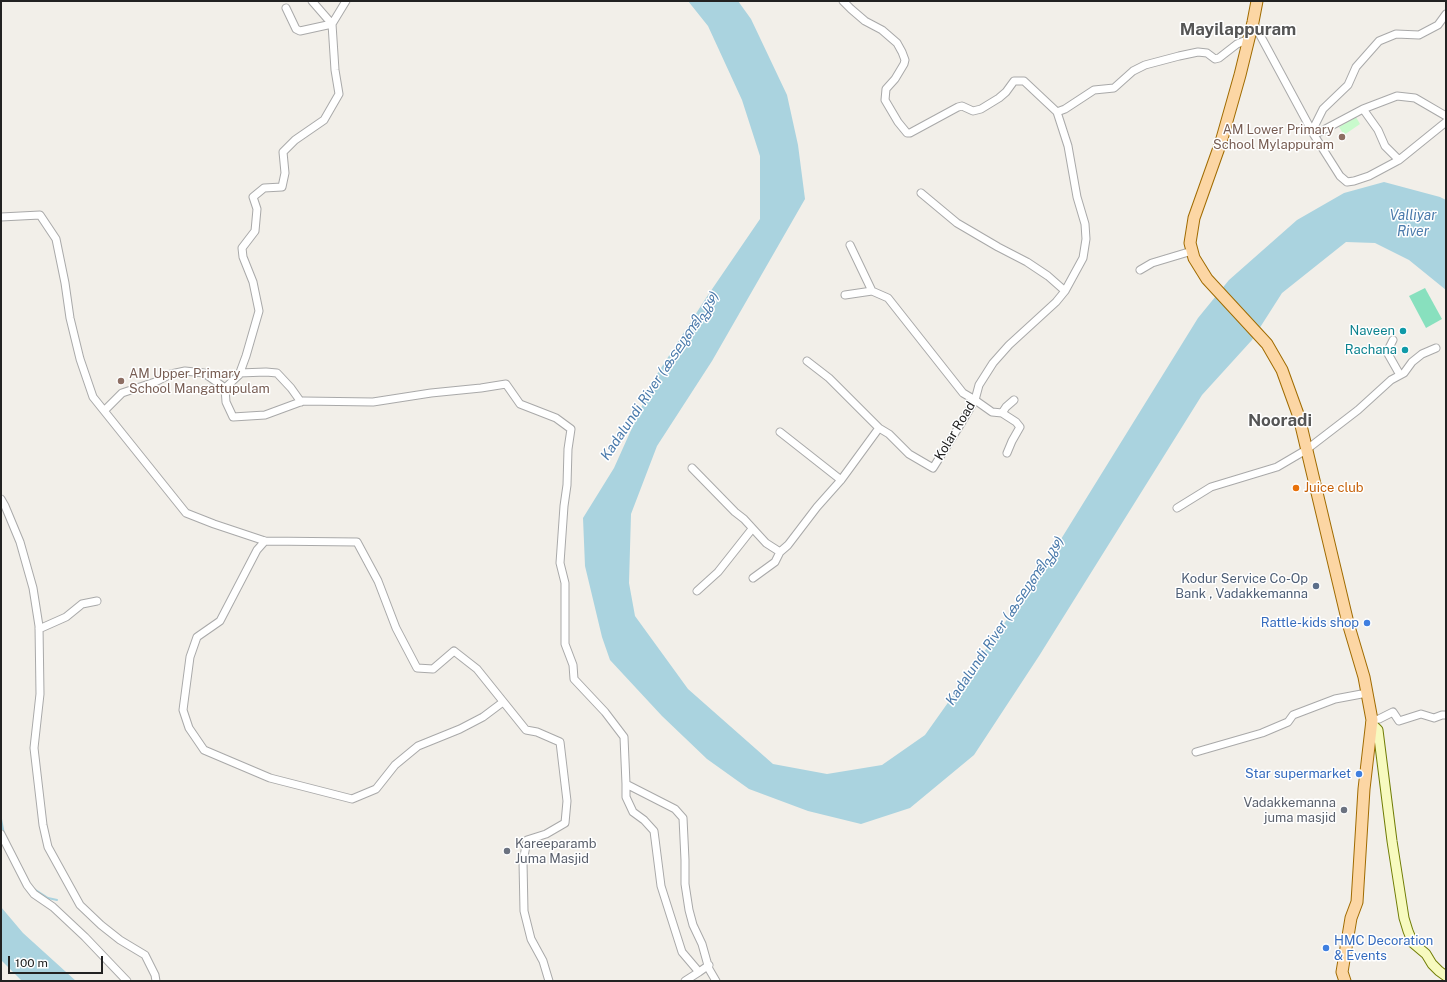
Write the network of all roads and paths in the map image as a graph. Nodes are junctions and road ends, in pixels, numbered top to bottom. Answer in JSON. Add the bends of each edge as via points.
{"nodes":[{"id":1,"x":312,"y":1,"type":"edge"},
{"id":2,"x":346,"y":1,"type":"edge"},
{"id":3,"x":843,"y":1,"type":"edge"},
{"id":4,"x":1257,"y":1,"type":"edge"},
{"id":5,"x":286,"y":8,"type":"dead end"},
{"id":6,"x":1446,"y":14,"type":"edge"},
{"id":7,"x":1254,"y":22,"type":"junction"},
{"id":8,"x":332,"y":24,"type":"junction"},
{"id":9,"x":1249,"y":39,"type":"junction"},
{"id":10,"x":1363,"y":109,"type":"junction"},
{"id":11,"x":1057,"y":112,"type":"junction"},
{"id":12,"x":1446,"y":116,"type":"edge"},
{"id":13,"x":1446,"y":122,"type":"edge"},
{"id":14,"x":1313,"y":133,"type":"junction"},
{"id":15,"x":1399,"y":160,"type":"junction"},
{"id":16,"x":921,"y":193,"type":"dead end"},
{"id":17,"x":1,"y":217,"type":"edge"},
{"id":18,"x":850,"y":245,"type":"dead end"},
{"id":19,"x":1192,"y":251,"type":"junction"},
{"id":20,"x":1140,"y":270,"type":"dead end"},
{"id":21,"x":872,"y":290,"type":"junction"},
{"id":22,"x":1065,"y":290,"type":"junction"},
{"id":23,"x":845,"y":295,"type":"dead end"},
{"id":24,"x":1393,"y":340,"type":"dead end"},
{"id":25,"x":1436,"y":348,"type":"dead end"},
{"id":26,"x":807,"y":361,"type":"dead end"},
{"id":27,"x":240,"y":373,"type":"junction"},
{"id":28,"x":1400,"y":375,"type":"junction"},
{"id":29,"x":225,"y":388,"type":"junction"},
{"id":30,"x":975,"y":400,"type":"junction"},
{"id":31,"x":1014,"y":400,"type":"dead end"},
{"id":32,"x":300,"y":402,"type":"junction"},
{"id":33,"x":105,"y":410,"type":"junction"},
{"id":34,"x":1002,"y":413,"type":"junction"},
{"id":35,"x":880,"y":428,"type":"junction"},
{"id":36,"x":780,"y":432,"type":"dead end"},
{"id":37,"x":1306,"y":450,"type":"junction"},
{"id":38,"x":1007,"y":453,"type":"dead end"},
{"id":39,"x":692,"y":468,"type":"dead end"},
{"id":40,"x":841,"y":480,"type":"junction"},
{"id":41,"x":1,"y":499,"type":"edge"},
{"id":42,"x":1177,"y":508,"type":"dead end"},
{"id":43,"x":752,"y":529,"type":"junction"},
{"id":44,"x":265,"y":541,"type":"junction"},
{"id":45,"x":780,"y":552,"type":"junction"},
{"id":46,"x":753,"y":578,"type":"dead end"},
{"id":47,"x":697,"y":591,"type":"dead end"},
{"id":48,"x":97,"y":601,"type":"dead end"},
{"id":49,"x":39,"y":629,"type":"junction"},
{"id":50,"x":1367,"y":693,"type":"junction"},
{"id":51,"x":503,"y":702,"type":"junction"},
{"id":52,"x":1446,"y":715,"type":"edge"},
{"id":53,"x":1372,"y":721,"type":"junction"},
{"id":54,"x":1196,"y":752,"type":"dead end"},
{"id":55,"x":626,"y":784,"type":"junction"},
{"id":56,"x":1,"y":834,"type":"edge"},
{"id":57,"x":527,"y":840,"type":"junction"},
{"id":58,"x":517,"y":854,"type":"dead end"},
{"id":59,"x":709,"y":966,"type":"junction"},
{"id":60,"x":699,"y":972,"type":"junction"},
{"id":61,"x":1446,"y":976,"type":"edge"},
{"id":62,"x":127,"y":981,"type":"edge"},
{"id":63,"x":156,"y":981,"type":"edge"},
{"id":64,"x":549,"y":981,"type":"edge"},
{"id":65,"x":685,"y":981,"type":"edge"},
{"id":66,"x":716,"y":981,"type":"edge"},
{"id":67,"x":1345,"y":981,"type":"edge"}],
"edges":[{"from":1,"to":8,"type":"street"},
{"from":2,"to":8,"type":"street"},
{"from":3,"to":11,"type":"street","via":[[865,21],[887,34],[902,52],[904,64],[886,89],[885,100],[907,133],[958,107],[973,111],[981,109],[999,98],[1014,81],[1018,80],[1024,81]]},
{"from":4,"to":7,"type":"main road"},
{"from":5,"to":8,"type":"street","via":[[296,29],[300,31]]},
{"from":6,"to":14,"type":"street","via":[[1438,25],[1419,35],[1396,34],[1379,41],[1356,67],[1348,85],[1323,109]]},
{"from":7,"to":9,"type":"main road"},
{"from":7,"to":14,"type":"street"},
{"from":8,"to":27,"type":"street","via":[[335,70],[340,94],[324,120],[295,140],[283,152],[285,173],[282,187],[264,188],[253,197],[257,209],[255,231],[242,248],[254,282],[259,311]]},
{"from":9,"to":11,"type":"street","via":[[1215,59],[1207,53],[1198,52],[1145,65],[1133,71],[1114,88],[1094,90],[1065,110]]},
{"from":9,"to":19,"type":"main road","via":[[1221,142],[1194,218],[1190,243]]},
{"from":10,"to":12,"type":"street","via":[[1398,96],[1415,98]]},
{"from":10,"to":14,"type":"street"},
{"from":10,"to":15,"type":"street","via":[[1378,130],[1385,146]]},
{"from":11,"to":22,"type":"street","name":"Kolar Road","via":[[1068,146],[1086,239],[1084,258]]},
{"from":13,"to":15,"type":"street"},
{"from":14,"to":15,"type":"street","via":[[1340,176],[1347,182],[1369,176]]},
{"from":16,"to":22,"type":"street","via":[[957,223],[1027,262]]},
{"from":17,"to":33,"type":"street","via":[[40,215],[56,240],[80,359],[93,396]]},
{"from":18,"to":21,"type":"street"},
{"from":19,"to":20,"type":"street","via":[[1152,263]]},
{"from":19,"to":37,"type":"main road","via":[[1207,279],[1267,344],[1282,370],[1299,417]]},
{"from":21,"to":23,"type":"street"},
{"from":21,"to":30,"type":"street","via":[[888,298],[962,393]]},
{"from":22,"to":30,"type":"street","name":"Kolar Road","via":[[1056,302],[1008,345],[993,363],[979,385]]},
{"from":24,"to":28,"type":"street","via":[[1387,352]]},
{"from":25,"to":28,"type":"street","via":[[1422,354]]},
{"from":26,"to":35,"type":"street","via":[[829,378]]},
{"from":27,"to":29,"type":"street"},
{"from":27,"to":32,"type":"street","via":[[277,373]]},
{"from":28,"to":37,"type":"street"},
{"from":29,"to":32,"type":"street","via":[[226,402],[233,417],[265,415]]},
{"from":29,"to":33,"type":"street","via":[[204,373],[185,371],[122,393]]},
{"from":30,"to":34,"type":"street","via":[[992,412]]},
{"from":30,"to":35,"type":"street","name":"Kolar Road","via":[[933,468],[910,454]]},
{"from":31,"to":34,"type":"street"},
{"from":32,"to":55,"type":"street","via":[[373,402],[506,384],[520,404],[556,418],[571,429],[560,563],[565,583],[565,644],[573,665],[574,679],[624,737]]},
{"from":33,"to":44,"type":"street","via":[[186,513]]},
{"from":34,"to":38,"type":"street","via":[[1020,427]]},
{"from":35,"to":40,"type":"street"},
{"from":36,"to":40,"type":"street"},
{"from":37,"to":42,"type":"street","via":[[1277,467],[1210,487]]},
{"from":37,"to":50,"type":"main road"},
{"from":39,"to":43,"type":"street"},
{"from":40,"to":45,"type":"street"},
{"from":41,"to":49,"type":"street","via":[[20,542],[34,588]]},
{"from":43,"to":45,"type":"street"},
{"from":43,"to":47,"type":"street","via":[[718,572]]},
{"from":44,"to":51,"type":"street","via":[[357,542],[378,581],[396,628],[417,668],[433,669],[454,651],[477,669]]},
{"from":44,"to":51,"type":"street","via":[[257,550],[220,621],[196,637],[190,656],[183,710],[189,728],[204,750],[270,778],[352,799],[376,789],[396,765],[418,746],[466,726]]},
{"from":45,"to":46,"type":"street","via":[[775,562]]},
{"from":48,"to":49,"type":"street","via":[[82,604],[66,617]]},
{"from":49,"to":63,"type":"street","via":[[40,694],[34,748],[48,847],[80,905],[120,940],[145,955]]},
{"from":50,"to":53,"type":"main road"},
{"from":50,"to":54,"type":"street","via":[[1335,699],[1293,715],[1288,722],[1262,733]]},
{"from":51,"to":57,"type":"street","via":[[526,730],[560,742],[567,801],[565,823],[546,834]]},
{"from":52,"to":53,"type":"street","via":[[1434,718],[1421,714],[1399,720],[1393,712]]},
{"from":53,"to":61,"type":"main road","via":[[1378,730],[1404,918],[1413,944]]},
{"from":53,"to":67,"type":"main road","via":[[1364,789],[1357,902],[1351,918],[1342,972]]},
{"from":55,"to":59,"type":"street","via":[[675,809],[683,818],[684,884],[689,910]]},
{"from":55,"to":60,"type":"street","via":[[626,797],[634,812],[654,831],[661,886],[678,941],[682,952]]},
{"from":56,"to":62,"type":"street","via":[[16,866],[34,894],[53,907]]},
{"from":57,"to":58,"type":"street","via":[[526,845]]},
{"from":57,"to":64,"type":"street","via":[[523,862],[524,911],[531,939],[543,961]]},
{"from":59,"to":60,"type":"street"},
{"from":59,"to":66,"type":"street"},
{"from":60,"to":65,"type":"street"}]}
